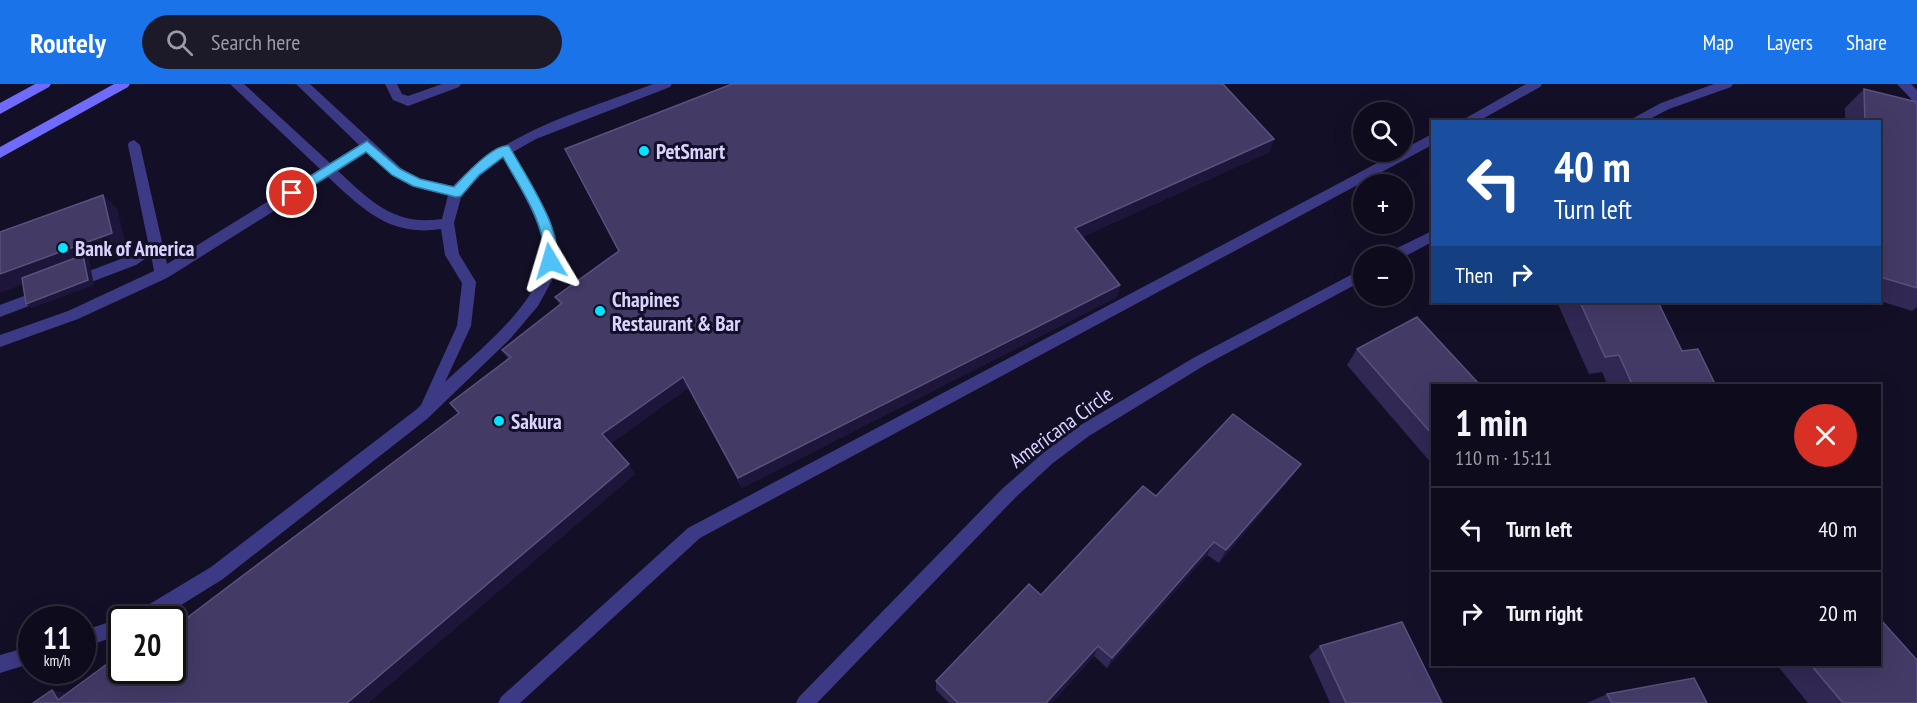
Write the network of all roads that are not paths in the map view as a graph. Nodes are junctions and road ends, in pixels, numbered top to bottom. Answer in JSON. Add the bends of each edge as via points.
{"nodes":[{"id":1,"x":45,"y":84,"type":"edge"},
{"id":2,"x":124,"y":84,"type":"edge"},
{"id":3,"x":236,"y":84,"type":"edge"},
{"id":4,"x":302,"y":84,"type":"edge"},
{"id":5,"x":391,"y":84,"type":"edge"},
{"id":6,"x":455,"y":84,"type":"edge"},
{"id":7,"x":666,"y":84,"type":"edge"},
{"id":8,"x":1536,"y":84,"type":"edge"},
{"id":9,"x":1727,"y":84,"type":"edge"},
{"id":10,"x":1903,"y":84,"type":"edge"},
{"id":11,"x":1917,"y":98,"type":"edge"},
{"id":12,"x":0,"y":109,"type":"edge"},
{"id":13,"x":1469,"y":120,"type":"edge"},
{"id":14,"x":1636,"y":120,"type":"edge"},
{"id":15,"x":1431,"y":140,"type":"edge"},
{"id":16,"x":134,"y":145,"type":"dead end"},
{"id":17,"x":367,"y":146,"type":"junction"},
{"id":18,"x":505,"y":150,"type":"junction"},
{"id":19,"x":0,"y":153,"type":"edge"},
{"id":20,"x":327,"y":171,"type":"junction"},
{"id":21,"x":456,"y":192,"type":"junction"},
{"id":22,"x":447,"y":223,"type":"junction"},
{"id":23,"x":1431,"y":237,"type":"edge"},
{"id":24,"x":155,"y":245,"type":"junction"},
{"id":25,"x":1413,"y":246,"type":"edge"},
{"id":26,"x":162,"y":274,"type":"junction"},
{"id":27,"x":1353,"y":279,"type":"edge"},
{"id":28,"x":0,"y":311,"type":"edge"},
{"id":29,"x":0,"y":341,"type":"edge"},
{"id":30,"x":422,"y":414,"type":"junction"},
{"id":31,"x":165,"y":606,"type":"edge"},
{"id":32,"x":18,"y":658,"type":"edge"},
{"id":33,"x":0,"y":664,"type":"edge"},
{"id":34,"x":507,"y":703,"type":"edge"},
{"id":35,"x":805,"y":703,"type":"edge"}],
"edges":[{"from":1,"to":12,"type":"main road"},
{"from":2,"to":19,"type":"main road"},
{"from":3,"to":20,"type":"street"},
{"from":4,"to":17,"type":"street"},
{"from":5,"to":6,"type":"street","via":[[397,97],[408,101]]},
{"from":7,"to":18,"type":"street","via":[[531,136]]},
{"from":8,"to":13,"type":"street"},
{"from":9,"to":14,"type":"street"},
{"from":10,"to":11,"type":"street"},
{"from":15,"to":34,"type":"street","via":[[694,533]]},
{"from":16,"to":24,"type":"street"},
{"from":17,"to":20,"type":"street"},
{"from":17,"to":21,"type":"street","via":[[396,172],[417,183]]},
{"from":18,"to":21,"type":"street"},
{"from":18,"to":30,"type":"street","via":[[543,219],[551,248],[549,273],[533,302],[505,335]]},
{"from":20,"to":22,"type":"street","via":[[371,209],[397,222],[424,227]]},
{"from":20,"to":26,"type":"street"},
{"from":21,"to":22,"type":"street"},
{"from":22,"to":30,"type":"street","via":[[452,255],[469,282],[464,326]]},
{"from":23,"to":25,"type":"street"},
{"from":24,"to":26,"type":"street"},
{"from":24,"to":28,"type":"street","via":[[131,261]]},
{"from":26,"to":29,"type":"street","via":[[73,315]]},
{"from":27,"to":35,"type":"street","name":"Americana Circle","via":[[1200,361],[1094,425],[1048,458],[1009,493]]},
{"from":30,"to":31,"type":"street","via":[[217,573]]},
{"from":32,"to":33,"type":"street"}]}
